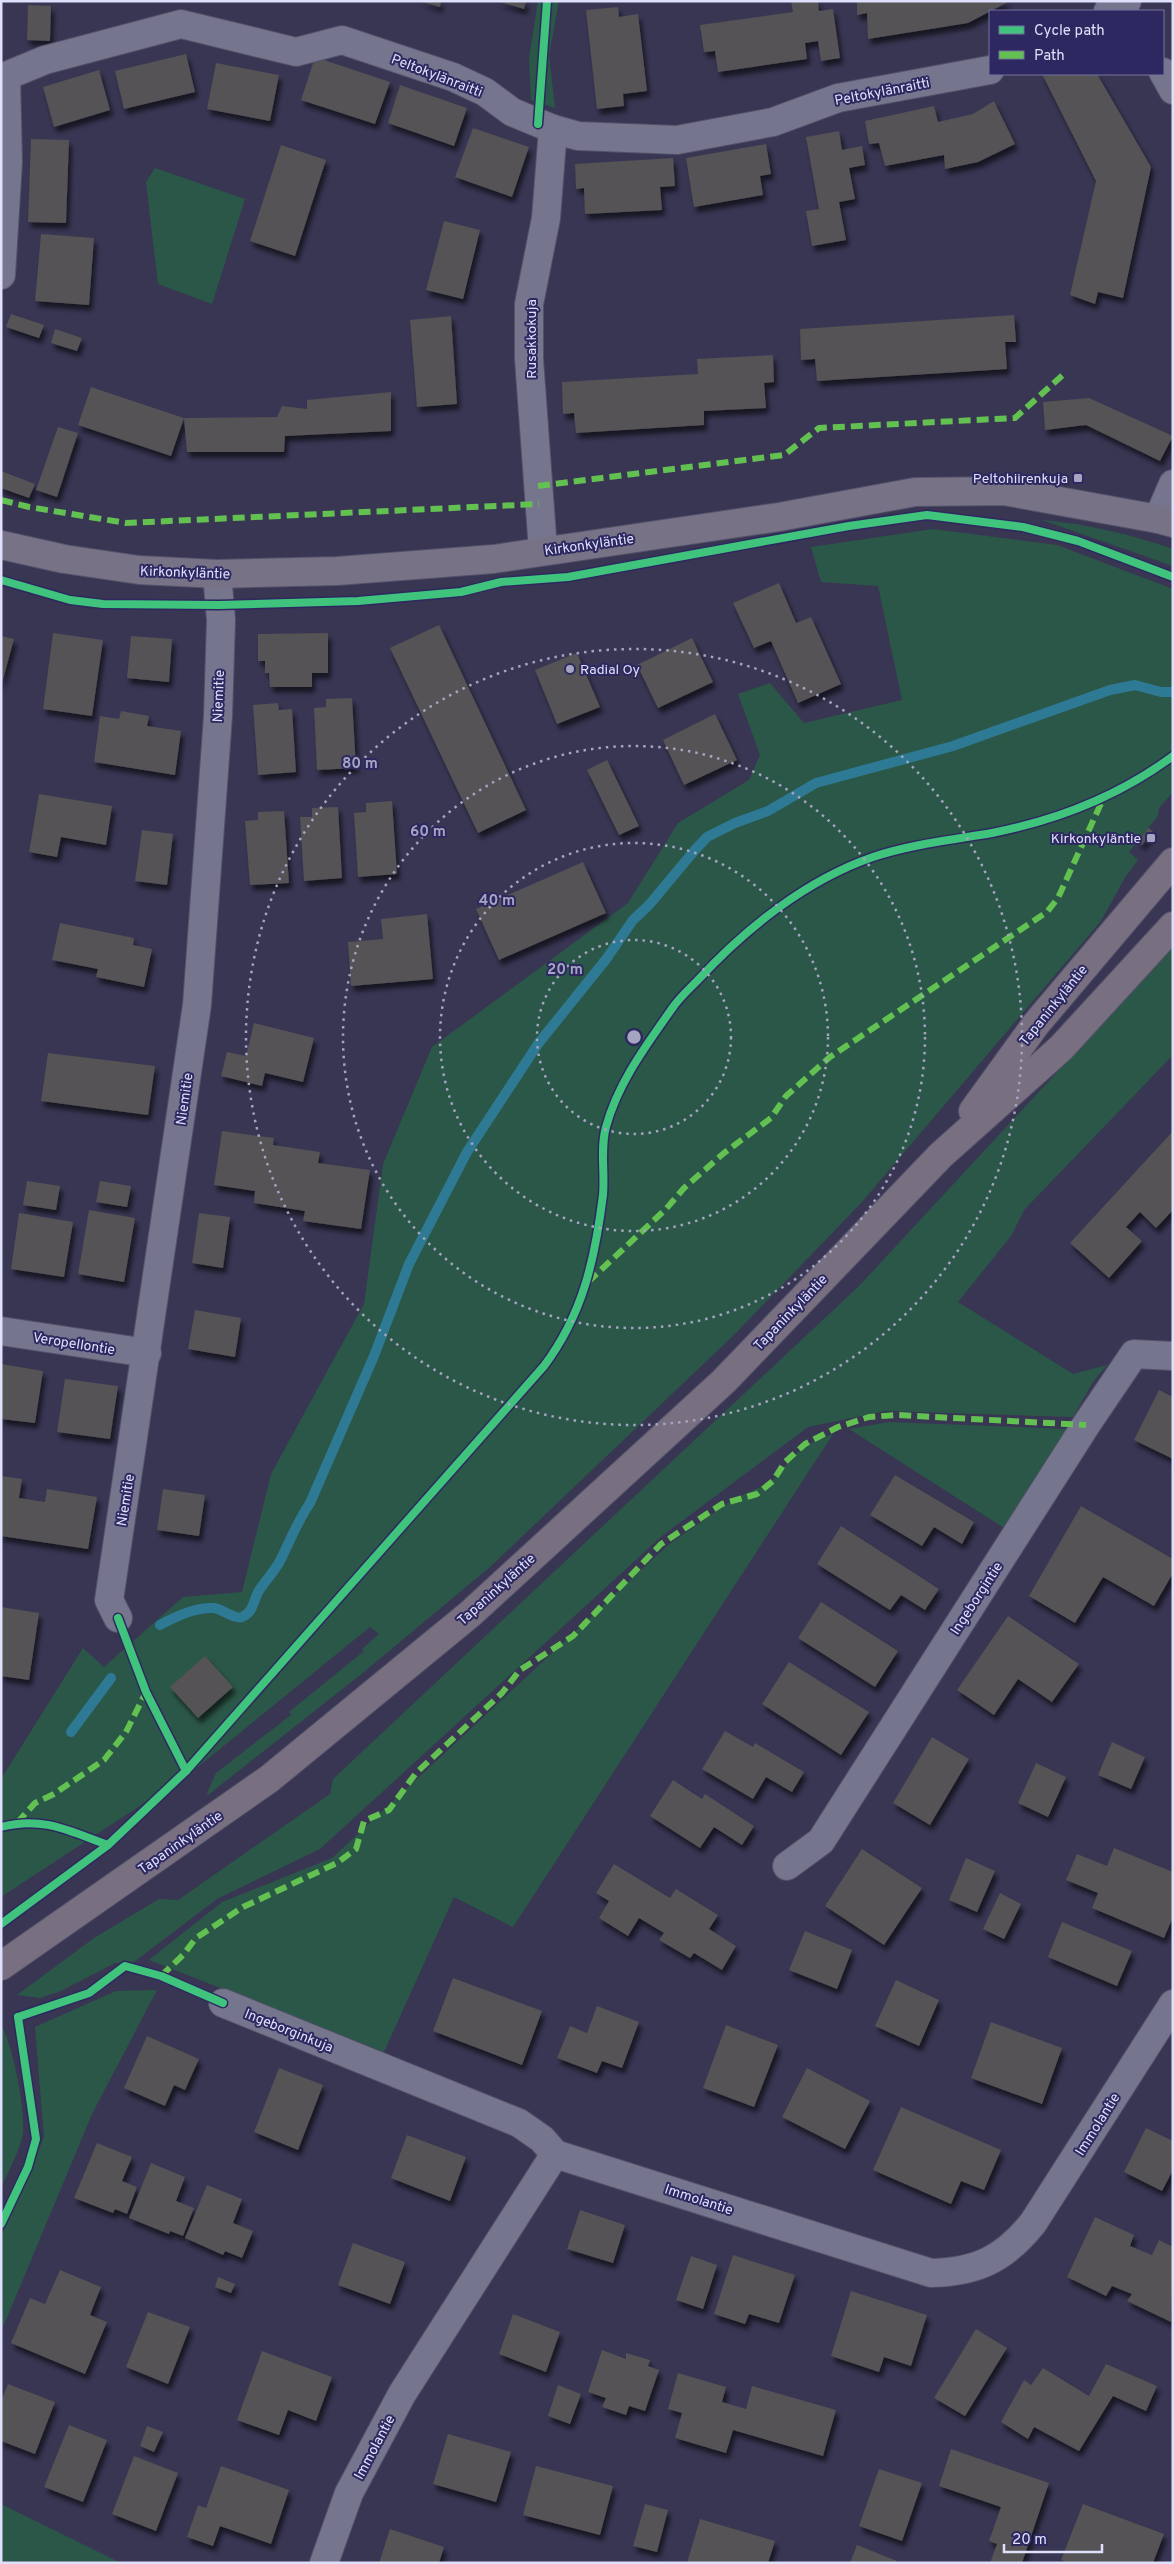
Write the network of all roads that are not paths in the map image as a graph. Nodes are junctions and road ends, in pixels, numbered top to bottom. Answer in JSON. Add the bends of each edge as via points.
{"nodes":[{"id":1,"x":989,"y":70,"type":"edge"},
{"id":2,"x":1164,"y":74,"type":"edge"},
{"id":3,"x":4,"y":76,"type":"edge"},
{"id":4,"x":1173,"y":90,"type":"edge"},
{"id":5,"x":553,"y":129,"type":"junction"},
{"id":6,"x":1,"y":275,"type":"edge"},
{"id":7,"x":1173,"y":484,"type":"edge"},
{"id":8,"x":1166,"y":521,"type":"edge"},
{"id":9,"x":1,"y":545,"type":"edge"},
{"id":10,"x":543,"y":550,"type":"junction"},
{"id":11,"x":217,"y":574,"type":"junction"},
{"id":12,"x":1173,"y":862,"type":"edge"},
{"id":13,"x":1173,"y":926,"type":"edge"},
{"id":14,"x":941,"y":1154,"type":"junction"},
{"id":15,"x":1,"y":1331,"type":"edge"},
{"id":16,"x":147,"y":1353,"type":"junction"},
{"id":17,"x":1173,"y":1356,"type":"edge"},
{"id":18,"x":118,"y":1618,"type":"dead end"},
{"id":19,"x":787,"y":1866,"type":"dead end"},
{"id":20,"x":1,"y":1966,"type":"edge"},
{"id":21,"x":223,"y":2003,"type":"dead end"},
{"id":22,"x":1173,"y":2004,"type":"edge"},
{"id":23,"x":555,"y":2154,"type":"junction"},
{"id":24,"x":324,"y":2563,"type":"edge"}],
"edges":[{"from":1,"to":5,"type":"street","name":"Peltokylänraitti","via":[[838,98],[773,122],[677,140],[578,136]]},
{"from":2,"to":4,"type":"street"},
{"from":3,"to":5,"type":"street","name":"Peltokylänraitti","via":[[45,60],[181,24],[296,52],[342,40],[453,77],[485,92],[512,112]]},
{"from":3,"to":6,"type":"street","via":[[8,162]]},
{"from":5,"to":10,"type":"street","name":"Rusakkokuja","via":[[546,218],[529,304],[529,359]]},
{"from":7,"to":8,"type":"street"},
{"from":8,"to":10,"type":"street","name":"Kirkonkyläntie","via":[[1004,491],[915,492],[779,517]]},
{"from":9,"to":11,"type":"street","name":"Kirkonkyläntie","via":[[64,560],[129,569]]},
{"from":10,"to":11,"type":"street","name":"Kirkonkyläntie","via":[[452,563],[337,571]]},
{"from":11,"to":16,"type":"street","name":"Niemitie","via":[[221,620],[218,716],[200,976]]},
{"from":12,"to":14,"type":"main road","name":"Tapaninkyläntie","via":[[1036,1024]]},
{"from":13,"to":14,"type":"main road","name":"Tapaninkyläntie","via":[[1060,1048]]},
{"from":14,"to":20,"type":"main road","name":"Tapaninkyläntie","via":[[724,1381],[470,1614],[269,1779]]},
{"from":15,"to":16,"type":"street","name":"Veropellontie"},
{"from":16,"to":18,"type":"street","name":"Niemitie","via":[[109,1600]]},
{"from":17,"to":19,"type":"street","name":"Ingeborgintie","via":[[1134,1354],[821,1841]]},
{"from":21,"to":23,"type":"street","name":"Ingeborginkuja","via":[[518,2122],[542,2139]]},
{"from":22,"to":23,"type":"street","name":"Immolantie","via":[[1033,2223],[1016,2244],[998,2257],[967,2269],[931,2273]]},
{"from":23,"to":24,"type":"street","name":"Immolantie","via":[[402,2394],[349,2493]]}]}
